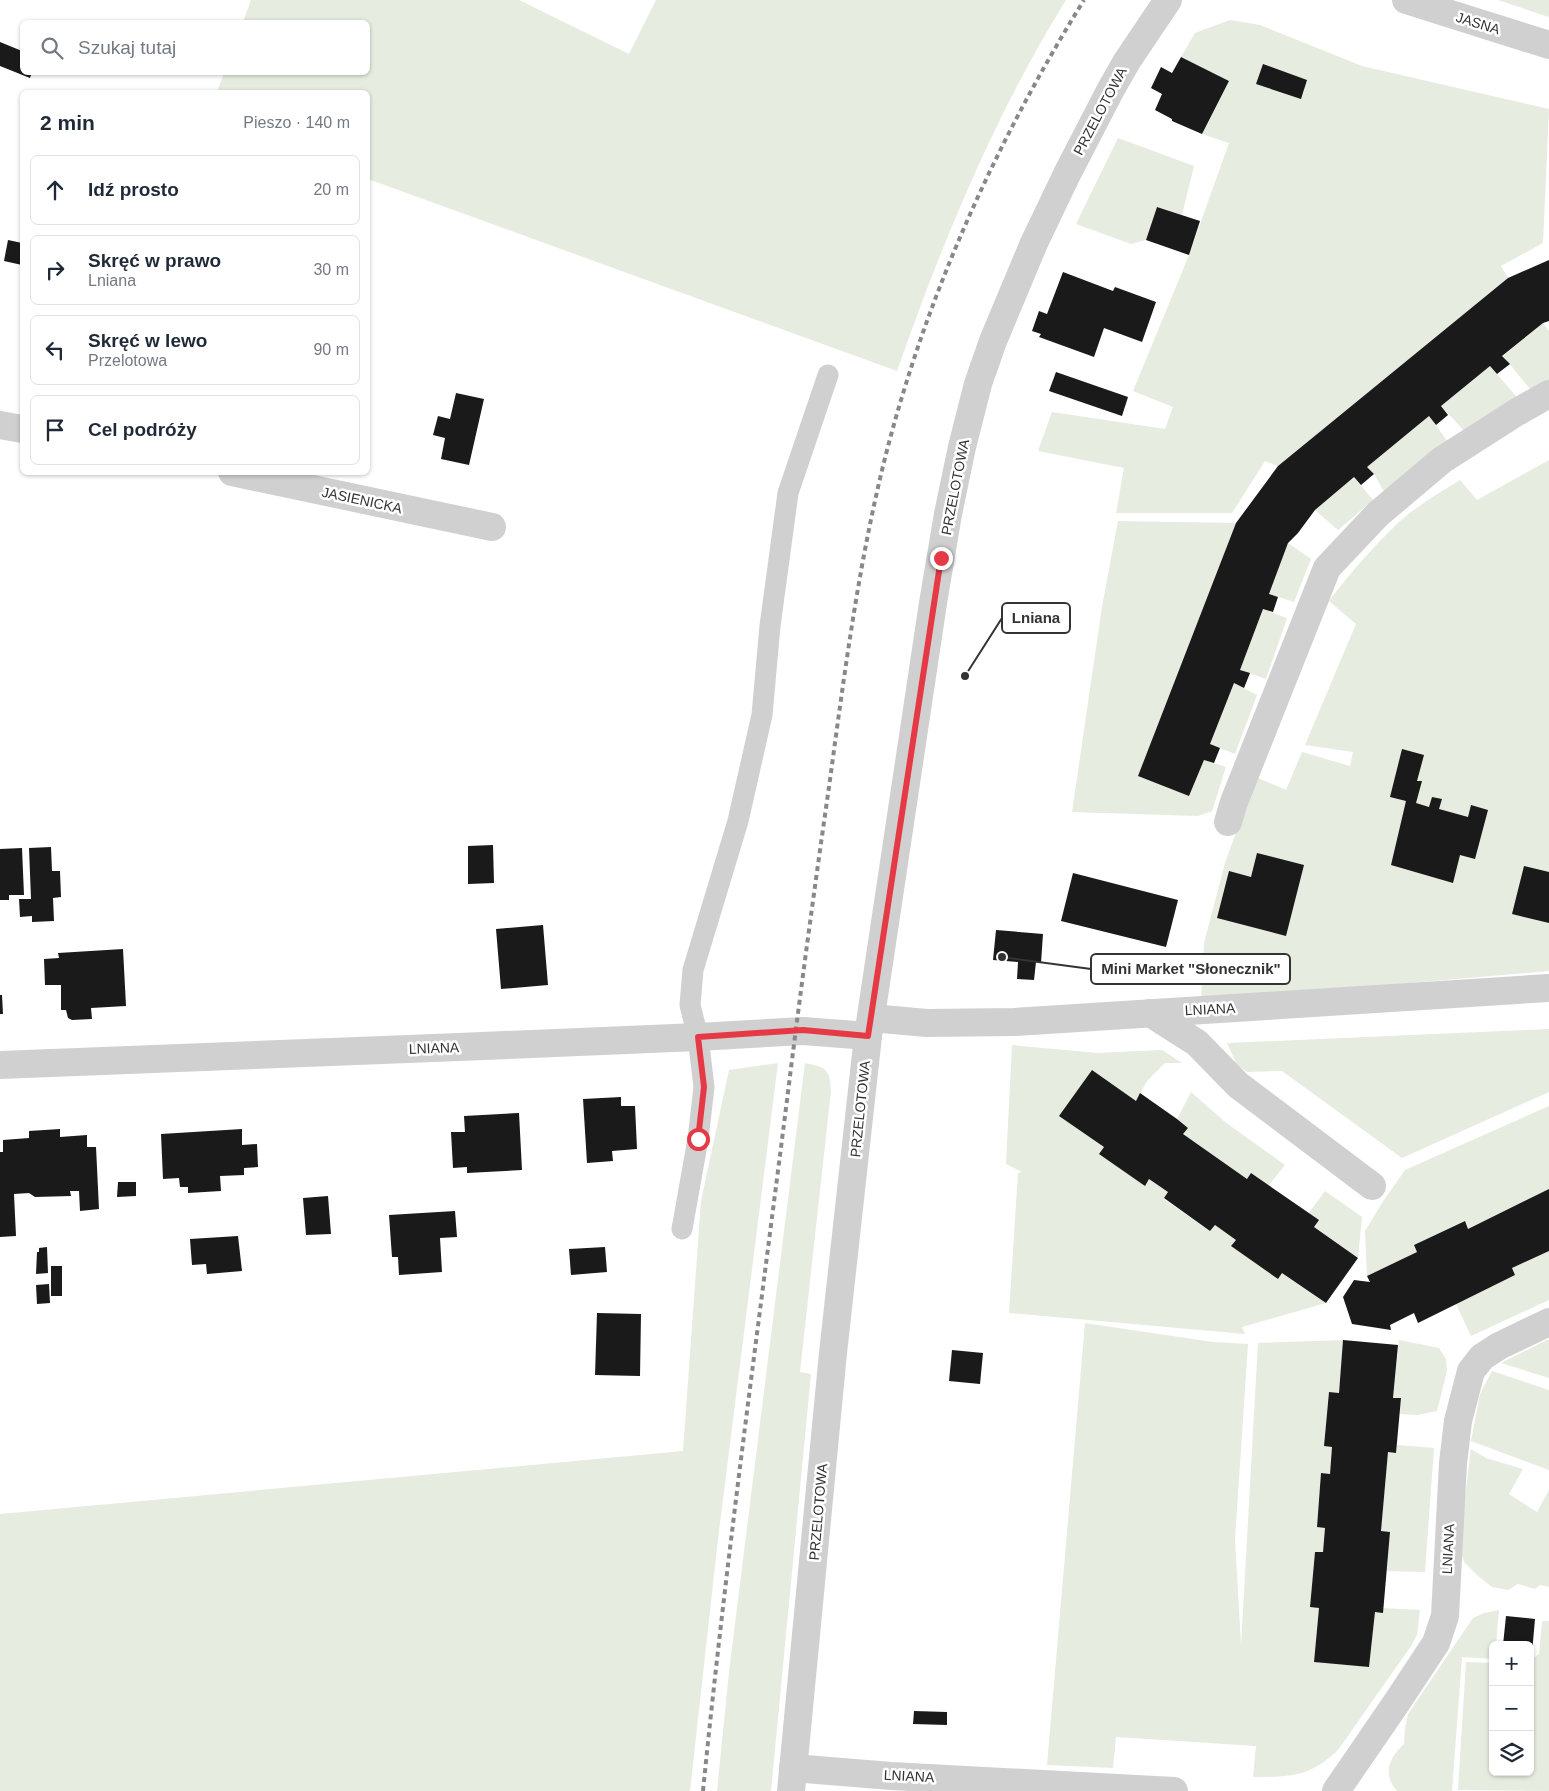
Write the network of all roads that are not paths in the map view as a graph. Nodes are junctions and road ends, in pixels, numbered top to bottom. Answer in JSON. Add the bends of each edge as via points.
{"nodes":[{"id":1,"x":1168,"y":0,"type":"edge"},
{"id":2,"x":1182,"y":0,"type":"edge"},
{"id":3,"x":1407,"y":0,"type":"edge"},
{"id":4,"x":1549,"y":45,"type":"edge"},
{"id":5,"x":1127,"y":61,"type":"junction"},
{"id":6,"x":828,"y":375,"type":"dead end"},
{"id":7,"x":1549,"y":394,"type":"edge"},
{"id":8,"x":0,"y":425,"type":"edge"},
{"id":9,"x":20,"y":429,"type":"edge"},
{"id":10,"x":246,"y":475,"type":"edge"},
{"id":11,"x":492,"y":527,"type":"dead end"},
{"id":12,"x":1228,"y":822,"type":"dead end"},
{"id":13,"x":1549,"y":988,"type":"edge"},
{"id":14,"x":1150,"y":1013,"type":"junction"},
{"id":15,"x":870,"y":1027,"type":"junction"},
{"id":16,"x":698,"y":1037,"type":"junction"},
{"id":17,"x":0,"y":1065,"type":"edge"},
{"id":18,"x":1372,"y":1186,"type":"dead end"},
{"id":19,"x":682,"y":1229,"type":"dead end"},
{"id":20,"x":1549,"y":1322,"type":"edge"},
{"id":21,"x":792,"y":1780,"type":"edge"},
{"id":22,"x":1174,"y":1791,"type":"edge"},
{"id":23,"x":1336,"y":1791,"type":"edge"}],
"edges":[{"from":1,"to":5,"type":"street","name":"PRZELOTOWA"},
{"from":2,"to":5,"type":"street","via":[[1160,18]]},
{"from":3,"to":4,"type":"street","name":"JASNA"},
{"from":5,"to":15,"type":"street","name":"PRZELOTOWA","via":[[1034,243],[993,342],[972,406],[935,594]]},
{"from":6,"to":16,"type":"lane","via":[[788,494],[762,715],[738,821],[692,970],[690,1005]]},
{"from":7,"to":12,"type":"street","via":[[1442,460],[1378,514],[1327,568]]},
{"from":8,"to":9,"type":"street"},
{"from":10,"to":11,"type":"street","name":"JASIENICKA"},
{"from":13,"to":14,"type":"street","name":"LNIANA"},
{"from":14,"to":15,"type":"street","name":"LNIANA"},
{"from":14,"to":18,"type":"street","via":[[1197,1043],[1238,1085]]},
{"from":15,"to":16,"type":"street","name":"LNIANA"},
{"from":15,"to":21,"type":"street","name":"PRZELOTOWA","via":[[833,1353]]},
{"from":16,"to":17,"type":"street","name":"LNIANA"},
{"from":16,"to":19,"type":"lane","via":[[704,1087]]},
{"from":20,"to":23,"type":"street","name":"LNIANA","via":[[1499,1346],[1482,1357],[1471,1371],[1458,1421],[1453,1463],[1445,1616],[1436,1643]]},
{"from":21,"to":22,"type":"street","name":"LNIANA","via":[[891,1776]]}]}
